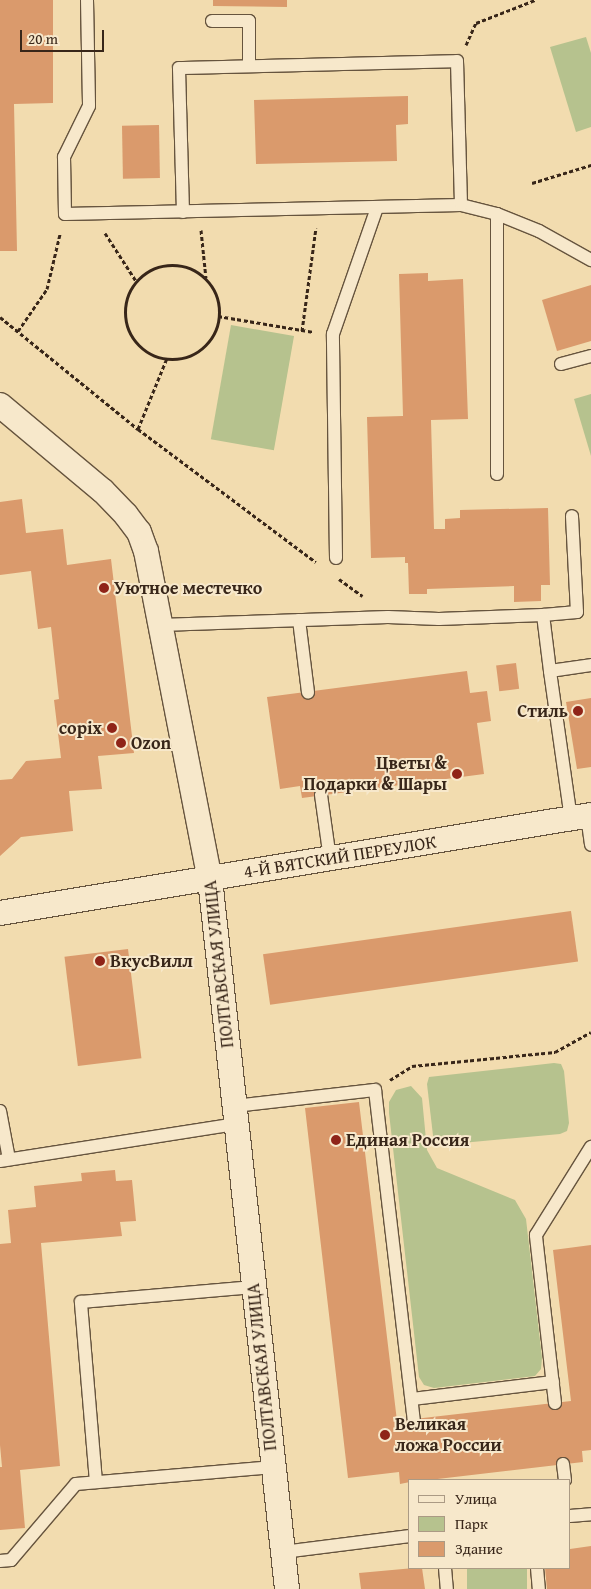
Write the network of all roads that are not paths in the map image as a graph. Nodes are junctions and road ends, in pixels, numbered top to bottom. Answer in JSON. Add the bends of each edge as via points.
{"nodes":[{"id":1,"x":87,"y":0,"type":"edge"},
{"id":2,"x":212,"y":21,"type":"dead end"},
{"id":3,"x":249,"y":66,"type":"junction"},
{"id":4,"x":461,"y":204,"type":"junction"},
{"id":5,"x":376,"y":208,"type":"junction"},
{"id":6,"x":183,"y":212,"type":"junction"},
{"id":7,"x":496,"y":214,"type":"junction"},
{"id":8,"x":591,"y":260,"type":"edge"},
{"id":9,"x":591,"y":356,"type":"edge"},
{"id":10,"x":561,"y":364,"type":"dead end"},
{"id":11,"x":0,"y":405,"type":"edge"},
{"id":12,"x":497,"y":474,"type":"dead end"},
{"id":13,"x":572,"y":516,"type":"dead end"},
{"id":14,"x":336,"y":558,"type":"dead end"},
{"id":15,"x":543,"y":615,"type":"junction"},
{"id":16,"x":299,"y":620,"type":"junction"},
{"id":17,"x":161,"y":625,"type":"junction"},
{"id":18,"x":591,"y":665,"type":"edge"},
{"id":19,"x":550,"y":671,"type":"junction"},
{"id":20,"x":308,"y":692,"type":"dead end"},
{"id":21,"x":321,"y":795,"type":"dead end"},
{"id":22,"x":583,"y":817,"type":"edge"},
{"id":23,"x":591,"y":845,"type":"edge"},
{"id":24,"x":330,"y":859,"type":"junction"},
{"id":25,"x":210,"y":879,"type":"junction"},
{"id":26,"x":0,"y":913,"type":"edge"},
{"id":27,"x":0,"y":1111,"type":"edge"},
{"id":28,"x":235,"y":1115,"type":"junction"},
{"id":29,"x":591,"y":1147,"type":"edge"},
{"id":30,"x":4,"y":1160,"type":"edge"},
{"id":31,"x":253,"y":1287,"type":"junction"},
{"id":32,"x":553,"y":1382,"type":"junction"},
{"id":33,"x":412,"y":1399,"type":"junction"},
{"id":34,"x":555,"y":1403,"type":"dead end"},
{"id":35,"x":414,"y":1420,"type":"dead end"},
{"id":36,"x":563,"y":1464,"type":"dead end"},
{"id":37,"x":273,"y":1467,"type":"junction"},
{"id":38,"x":565,"y":1479,"type":"edge"},
{"id":39,"x":96,"y":1482,"type":"junction"},
{"id":40,"x":591,"y":1514,"type":"edge"},
{"id":41,"x":571,"y":1516,"type":"edge"},
{"id":42,"x":408,"y":1536,"type":"edge"},
{"id":43,"x":282,"y":1552,"type":"junction"},
{"id":44,"x":0,"y":1561,"type":"edge"},
{"id":45,"x":445,"y":1569,"type":"edge"},
{"id":46,"x":537,"y":1569,"type":"edge"},
{"id":47,"x":286,"y":1589,"type":"edge"},
{"id":48,"x":447,"y":1589,"type":"edge"},
{"id":49,"x":539,"y":1589,"type":"edge"}],
"edges":[{"from":1,"to":6,"type":"lane","via":[[90,106],[64,157],[64,214]]},
{"from":2,"to":3,"type":"lane","via":[[249,21]]},
{"from":3,"to":4,"type":"lane","via":[[457,61]]},
{"from":3,"to":6,"type":"lane","via":[[178,68]]},
{"from":4,"to":5,"type":"lane"},
{"from":4,"to":7,"type":"lane"},
{"from":5,"to":6,"type":"lane"},
{"from":5,"to":14,"type":"lane","via":[[333,334]]},
{"from":7,"to":8,"type":"lane","via":[[539,231]]},
{"from":7,"to":12,"type":"lane"},
{"from":9,"to":10,"type":"lane"},
{"from":11,"to":17,"type":"street","name":"ПОЛТАВСКАЯ УЛИЦА","via":[[103,491],[139,532]]},
{"from":13,"to":15,"type":"lane","via":[[577,612]]},
{"from":15,"to":16,"type":"lane"},
{"from":15,"to":19,"type":"lane"},
{"from":16,"to":17,"type":"lane"},
{"from":16,"to":20,"type":"lane"},
{"from":17,"to":25,"type":"street","name":"ПОЛТАВСКАЯ УЛИЦА"},
{"from":18,"to":19,"type":"lane"},
{"from":19,"to":22,"type":"lane"},
{"from":21,"to":24,"type":"lane"},
{"from":22,"to":23,"type":"lane"},
{"from":22,"to":24,"type":"street","name":"4-Й ВЯТСКИЙ ПЕРЕУЛОК"},
{"from":24,"to":25,"type":"street","name":"4-Й ВЯТСКИЙ ПЕРЕУЛОК"},
{"from":25,"to":26,"type":"street","name":"4-Й ВЯТСКИЙ ПЕРЕУЛОК"},
{"from":25,"to":28,"type":"street","name":"ПОЛТАВСКАЯ УЛИЦА"},
{"from":27,"to":30,"type":"lane"},
{"from":28,"to":30,"type":"lane"},
{"from":28,"to":31,"type":"street","name":"ПОЛТАВСКАЯ УЛИЦА"},
{"from":28,"to":33,"type":"lane","via":[[375,1090]]},
{"from":29,"to":32,"type":"lane","via":[[536,1234]]},
{"from":31,"to":37,"type":"street","name":"ПОЛТАВСКАЯ УЛИЦА"},
{"from":31,"to":39,"type":"lane","via":[[80,1302]]},
{"from":32,"to":33,"type":"lane"},
{"from":32,"to":34,"type":"lane"},
{"from":33,"to":35,"type":"lane"},
{"from":36,"to":38,"type":"lane"},
{"from":37,"to":39,"type":"lane"},
{"from":37,"to":43,"type":"street","name":"ПОЛТАВСКАЯ УЛИЦА"},
{"from":39,"to":44,"type":"lane","via":[[76,1484],[11,1560]]},
{"from":40,"to":41,"type":"lane"},
{"from":42,"to":43,"type":"lane"},
{"from":43,"to":47,"type":"street","name":"ПОЛТАВСКАЯ УЛИЦА"},
{"from":45,"to":48,"type":"lane"},
{"from":46,"to":49,"type":"lane"}]}
